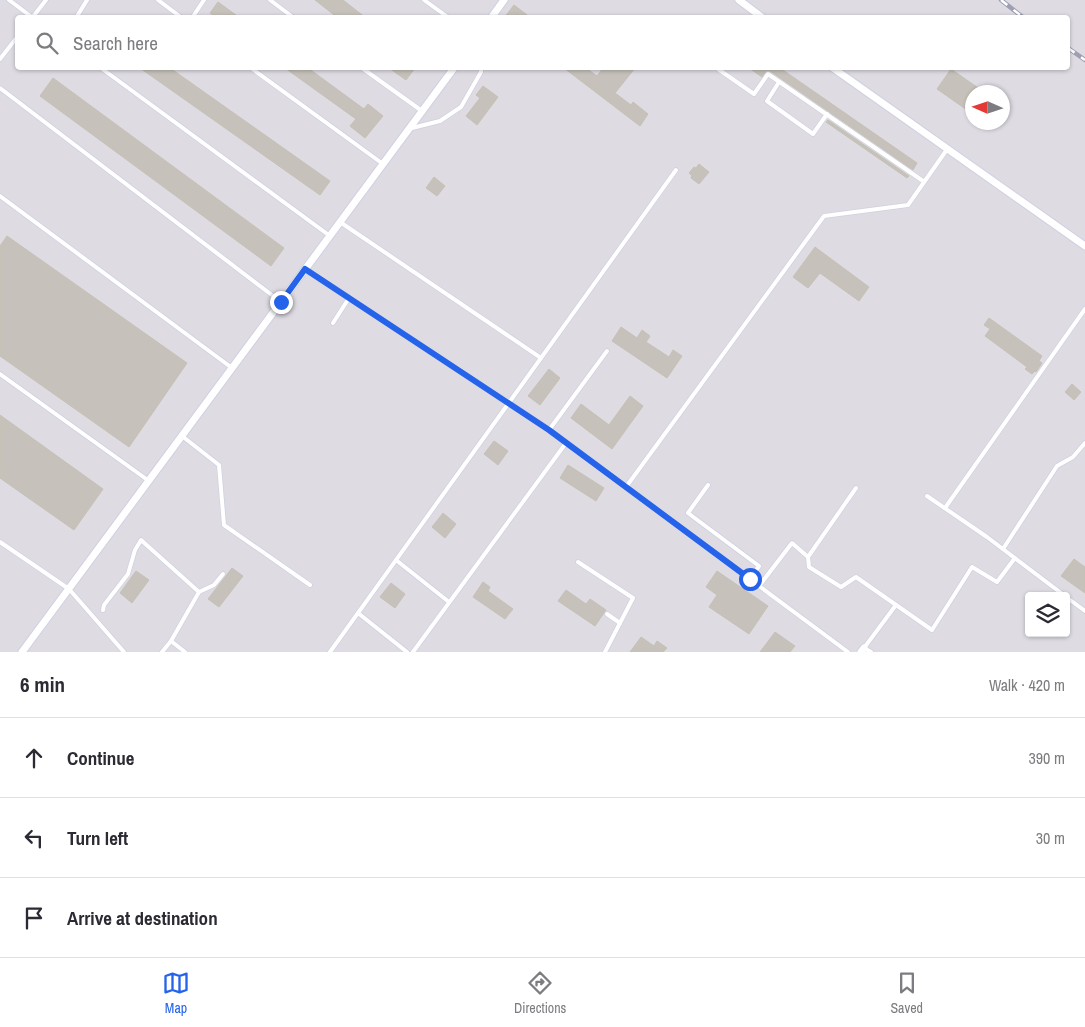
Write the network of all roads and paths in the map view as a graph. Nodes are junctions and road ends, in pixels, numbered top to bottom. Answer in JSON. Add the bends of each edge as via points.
{"nodes":[{"id":1,"x":9,"y":0,"type":"edge"},
{"id":2,"x":46,"y":0,"type":"edge"},
{"id":3,"x":87,"y":0,"type":"edge"},
{"id":4,"x":158,"y":0,"type":"edge"},
{"id":5,"x":204,"y":0,"type":"edge"},
{"id":6,"x":270,"y":0,"type":"edge"},
{"id":7,"x":424,"y":0,"type":"edge"},
{"id":8,"x":504,"y":0,"type":"edge"},
{"id":9,"x":739,"y":0,"type":"edge"},
{"id":10,"x":29,"y":15,"type":"edge"},
{"id":11,"x":34,"y":15,"type":"edge"},
{"id":12,"x":78,"y":15,"type":"edge"},
{"id":13,"x":178,"y":15,"type":"edge"},
{"id":14,"x":194,"y":15,"type":"edge"},
{"id":15,"x":290,"y":15,"type":"edge"},
{"id":16,"x":444,"y":15,"type":"edge"},
{"id":17,"x":493,"y":15,"type":"edge"},
{"id":18,"x":759,"y":15,"type":"edge"},
{"id":19,"x":15,"y":40,"type":"edge"},
{"id":20,"x":0,"y":59,"type":"edge"},
{"id":21,"x":104,"y":70,"type":"edge"},
{"id":22,"x":253,"y":70,"type":"edge"},
{"id":23,"x":365,"y":70,"type":"edge"},
{"id":24,"x":453,"y":70,"type":"edge"},
{"id":25,"x":480,"y":70,"type":"edge"},
{"id":26,"x":719,"y":70,"type":"edge"},
{"id":27,"x":835,"y":70,"type":"edge"},
{"id":28,"x":779,"y":82,"type":"junction"},
{"id":29,"x":0,"y":88,"type":"edge"},
{"id":30,"x":422,"y":111,"type":"junction"},
{"id":31,"x":827,"y":114,"type":"junction"},
{"id":32,"x":409,"y":128,"type":"junction"},
{"id":33,"x":948,"y":148,"type":"junction"},
{"id":34,"x":383,"y":164,"type":"junction"},
{"id":35,"x":676,"y":170,"type":"dead end"},
{"id":36,"x":923,"y":181,"type":"junction"},
{"id":37,"x":0,"y":196,"type":"edge"},
{"id":38,"x":340,"y":222,"type":"junction"},
{"id":39,"x":330,"y":236,"type":"junction"},
{"id":40,"x":1085,"y":246,"type":"edge"},
{"id":41,"x":305,"y":269,"type":"junction"},
{"id":42,"x":349,"y":298,"type":"junction"},
{"id":43,"x":281,"y":302,"type":"junction"},
{"id":44,"x":1085,"y":309,"type":"edge"},
{"id":45,"x":334,"y":323,"type":"dead end"},
{"id":46,"x":607,"y":351,"type":"dead end"},
{"id":47,"x":541,"y":358,"type":"junction"},
{"id":48,"x":232,"y":368,"type":"junction"},
{"id":49,"x":0,"y":374,"type":"edge"},
{"id":50,"x":508,"y":403,"type":"junction"},
{"id":51,"x":549,"y":430,"type":"junction"},
{"id":52,"x":182,"y":436,"type":"junction"},
{"id":53,"x":566,"y":443,"type":"junction"},
{"id":54,"x":1085,"y":443,"type":"edge"},
{"id":55,"x":149,"y":481,"type":"junction"},
{"id":56,"x":708,"y":485,"type":"dead end"},
{"id":57,"x":626,"y":487,"type":"junction"},
{"id":58,"x":856,"y":488,"type":"dead end"},
{"id":59,"x":927,"y":496,"type":"dead end"},
{"id":60,"x":945,"y":508,"type":"junction"},
{"id":61,"x":0,"y":542,"type":"edge"},
{"id":62,"x":1003,"y":549,"type":"junction"},
{"id":63,"x":808,"y":557,"type":"junction"},
{"id":64,"x":1015,"y":558,"type":"junction"},
{"id":65,"x":396,"y":560,"type":"junction"},
{"id":66,"x":578,"y":562,"type":"dead end"},
{"id":67,"x":223,"y":574,"type":"dead end"},
{"id":68,"x":750,"y":579,"type":"junction"},
{"id":69,"x":310,"y":585,"type":"dead end"},
{"id":70,"x":759,"y":586,"type":"junction"},
{"id":71,"x":69,"y":589,"type":"junction"},
{"id":72,"x":199,"y":592,"type":"junction"},
{"id":73,"x":1061,"y":592,"type":"edge"},
{"id":74,"x":1070,"y":599,"type":"edge"},
{"id":75,"x":449,"y":602,"type":"junction"},
{"id":76,"x":896,"y":605,"type":"junction"},
{"id":77,"x":103,"y":610,"type":"dead end"},
{"id":78,"x":1085,"y":611,"type":"edge"},
{"id":79,"x":358,"y":613,"type":"junction"},
{"id":80,"x":607,"y":614,"type":"dead end"},
{"id":81,"x":620,"y":623,"type":"junction"},
{"id":82,"x":171,"y":641,"type":"junction"},
{"id":83,"x":865,"y":650,"type":"edge"},
{"id":84,"x":22,"y":652,"type":"edge"},
{"id":85,"x":124,"y":652,"type":"edge"},
{"id":86,"x":162,"y":652,"type":"edge"},
{"id":87,"x":186,"y":652,"type":"edge"},
{"id":88,"x":330,"y":652,"type":"edge"},
{"id":89,"x":407,"y":652,"type":"edge"},
{"id":90,"x":413,"y":652,"type":"edge"},
{"id":91,"x":605,"y":652,"type":"edge"},
{"id":92,"x":848,"y":652,"type":"edge"}],
"edges":[{"from":1,"to":10,"type":"lane"},
{"from":2,"to":11,"type":"lane"},
{"from":3,"to":12,"type":"lane"},
{"from":4,"to":13,"type":"lane"},
{"from":5,"to":14,"type":"lane"},
{"from":6,"to":15,"type":"lane"},
{"from":7,"to":16,"type":"lane"},
{"from":8,"to":17,"type":"street"},
{"from":9,"to":18,"type":"street"},
{"from":19,"to":20,"type":"lane"},
{"from":21,"to":39,"type":"lane"},
{"from":22,"to":34,"type":"lane"},
{"from":23,"to":30,"type":"lane"},
{"from":24,"to":30,"type":"street"},
{"from":25,"to":32,"type":"lane","via":[[461,107],[440,121]]},
{"from":26,"to":28,"type":"lane","via":[[754,94],[768,74]]},
{"from":27,"to":33,"type":"street","via":[[849,83]]},
{"from":28,"to":31,"type":"lane"},
{"from":28,"to":31,"type":"lane","via":[[767,101],[813,134]]},
{"from":29,"to":43,"type":"lane"},
{"from":30,"to":32,"type":"street"},
{"from":31,"to":36,"type":"lane"},
{"from":32,"to":34,"type":"street"},
{"from":33,"to":36,"type":"lane"},
{"from":33,"to":40,"type":"street"},
{"from":34,"to":38,"type":"street"},
{"from":35,"to":47,"type":"lane"},
{"from":36,"to":57,"type":"lane","via":[[908,204],[824,216]]},
{"from":37,"to":48,"type":"lane"},
{"from":38,"to":39,"type":"street"},
{"from":38,"to":47,"type":"lane"},
{"from":39,"to":41,"type":"street"},
{"from":41,"to":42,"type":"lane"},
{"from":41,"to":43,"type":"street"},
{"from":42,"to":45,"type":"lane"},
{"from":42,"to":50,"type":"lane"},
{"from":43,"to":48,"type":"street"},
{"from":44,"to":60,"type":"lane"},
{"from":46,"to":51,"type":"lane"},
{"from":47,"to":50,"type":"lane"},
{"from":48,"to":52,"type":"street"},
{"from":49,"to":55,"type":"lane"},
{"from":50,"to":51,"type":"lane"},
{"from":50,"to":65,"type":"lane"},
{"from":51,"to":53,"type":"lane"},
{"from":52,"to":55,"type":"street"},
{"from":52,"to":69,"type":"lane","via":[[219,466],[224,525]]},
{"from":53,"to":57,"type":"lane"},
{"from":53,"to":75,"type":"lane"},
{"from":54,"to":62,"type":"lane","via":[[1073,457],[1057,466]]},
{"from":55,"to":71,"type":"street"},
{"from":56,"to":68,"type":"lane","via":[[688,513],[759,566]]},
{"from":57,"to":68,"type":"lane"},
{"from":58,"to":63,"type":"lane"},
{"from":59,"to":60,"type":"lane"},
{"from":60,"to":62,"type":"lane"},
{"from":61,"to":71,"type":"lane"},
{"from":62,"to":64,"type":"lane"},
{"from":63,"to":70,"type":"lane","via":[[792,543]]},
{"from":63,"to":76,"type":"lane","via":[[809,567],[841,587],[856,577]]},
{"from":64,"to":73,"type":"lane"},
{"from":64,"to":76,"type":"lane","via":[[997,582],[972,567],[932,630]]},
{"from":65,"to":75,"type":"lane"},
{"from":65,"to":79,"type":"lane"},
{"from":66,"to":81,"type":"lane","via":[[633,598]]},
{"from":67,"to":72,"type":"lane","via":[[214,585]]},
{"from":68,"to":70,"type":"lane"},
{"from":70,"to":92,"type":"lane"},
{"from":71,"to":84,"type":"street"},
{"from":71,"to":85,"type":"lane"},
{"from":72,"to":77,"type":"lane","via":[[141,540],[128,574]]},
{"from":72,"to":82,"type":"lane"},
{"from":74,"to":78,"type":"lane"},
{"from":75,"to":90,"type":"lane"},
{"from":76,"to":83,"type":"lane"},
{"from":79,"to":88,"type":"lane"},
{"from":79,"to":89,"type":"lane"},
{"from":80,"to":81,"type":"lane"},
{"from":81,"to":91,"type":"lane"},
{"from":82,"to":86,"type":"lane"},
{"from":82,"to":87,"type":"lane"}]}
